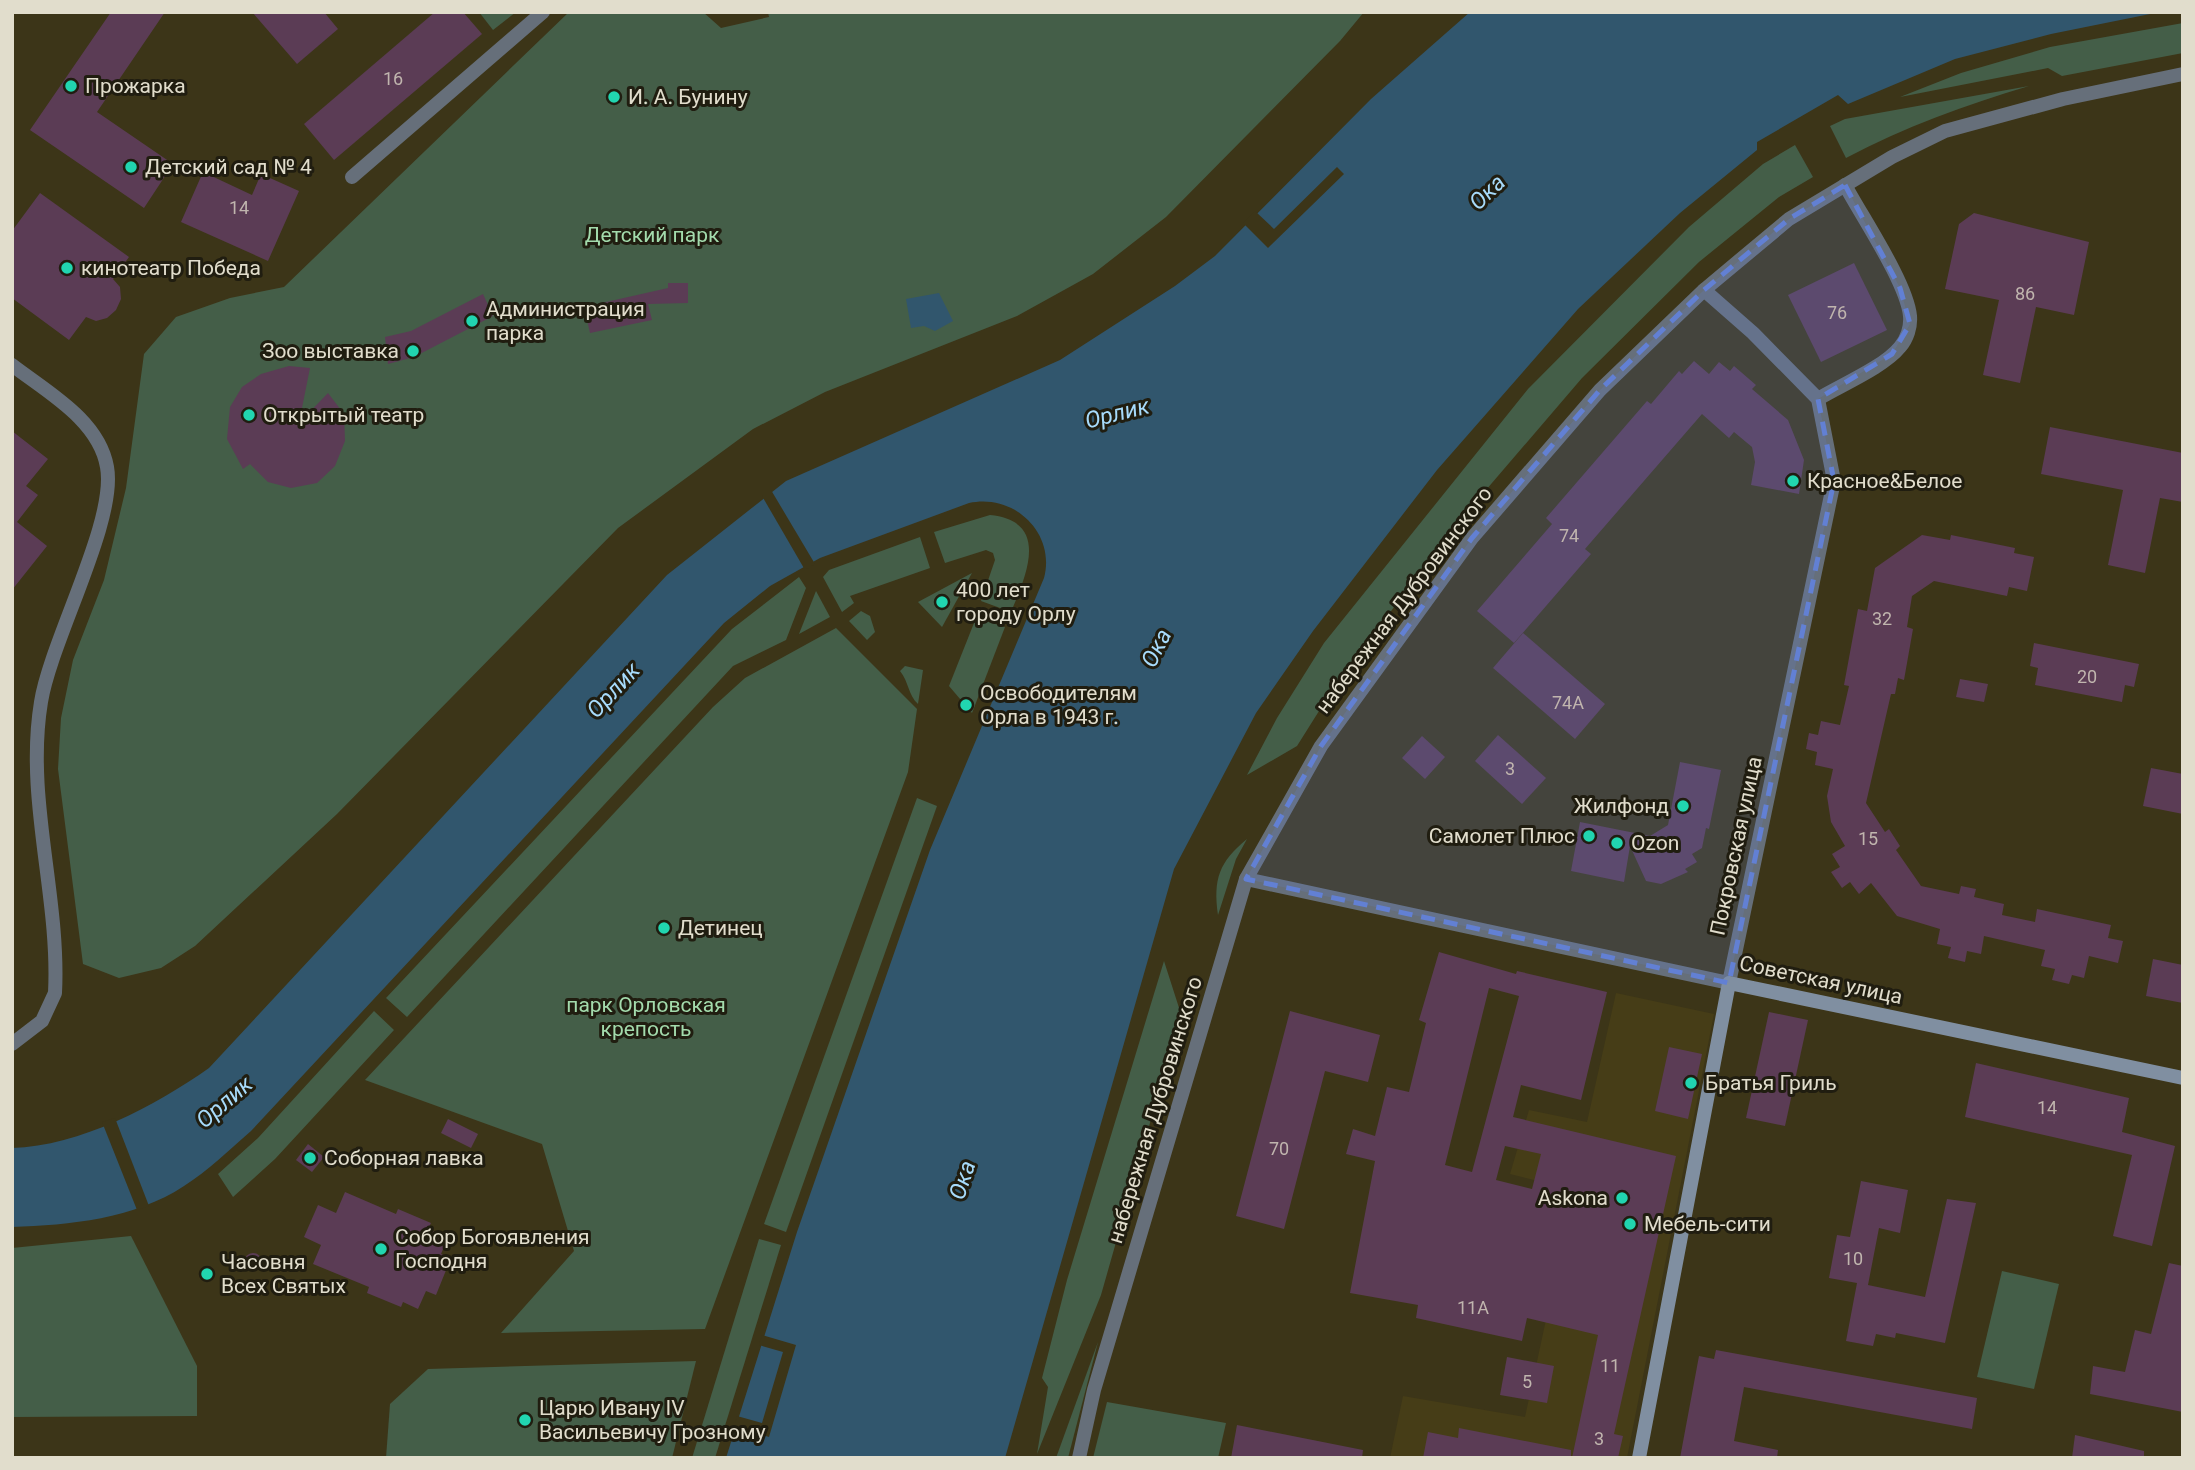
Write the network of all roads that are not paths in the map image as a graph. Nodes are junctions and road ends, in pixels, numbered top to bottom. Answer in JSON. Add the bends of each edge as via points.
{"nodes":[{"id":1,"x":543,"y":12,"type":"edge"},
{"id":2,"x":2183,"y":74,"type":"edge"},
{"id":3,"x":352,"y":177,"type":"dead end"},
{"id":4,"x":1844,"y":186,"type":"junction"},
{"id":5,"x":1704,"y":290,"type":"junction"},
{"id":6,"x":12,"y":365,"type":"edge"},
{"id":7,"x":1818,"y":399,"type":"junction"},
{"id":8,"x":1246,"y":879,"type":"junction"},
{"id":9,"x":1729,"y":983,"type":"junction"},
{"id":10,"x":12,"y":1044,"type":"edge"},
{"id":11,"x":2183,"y":1078,"type":"edge"},
{"id":12,"x":1079,"y":1458,"type":"edge"},
{"id":13,"x":1639,"y":1458,"type":"edge"}],
"edges":[{"from":1,"to":3,"type":"street"},
{"from":2,"to":4,"type":"street","name":"набережная Дубровинского","via":[[2063,99],[1945,131]]},
{"from":4,"to":5,"type":"street","name":"набережная Дубровинского","via":[[1789,219]]},
{"from":4,"to":7,"type":"street","via":[[1900,288],[1910,324],[1904,341],[1892,354]]},
{"from":5,"to":7,"type":"street"},
{"from":5,"to":8,"type":"street","name":"набережная Дубровинского","via":[[1600,390],[1472,538],[1321,746]]},
{"from":6,"to":10,"type":"street","via":[[85,423],[101,446],[108,469],[97,533],[48,667],[38,729],[36,767],[56,980],[51,1007],[42,1021]]},
{"from":7,"to":9,"type":"street","name":"Покровская улица","via":[[1834,481]]},
{"from":8,"to":9,"type":"street","name":"Советская улица"},
{"from":8,"to":12,"type":"street","name":"набережная Дубровинского","via":[[1097,1377]]},
{"from":9,"to":11,"type":"street","name":"Советская улица"},
{"from":9,"to":13,"type":"street","name":"Покровская улица"}]}
